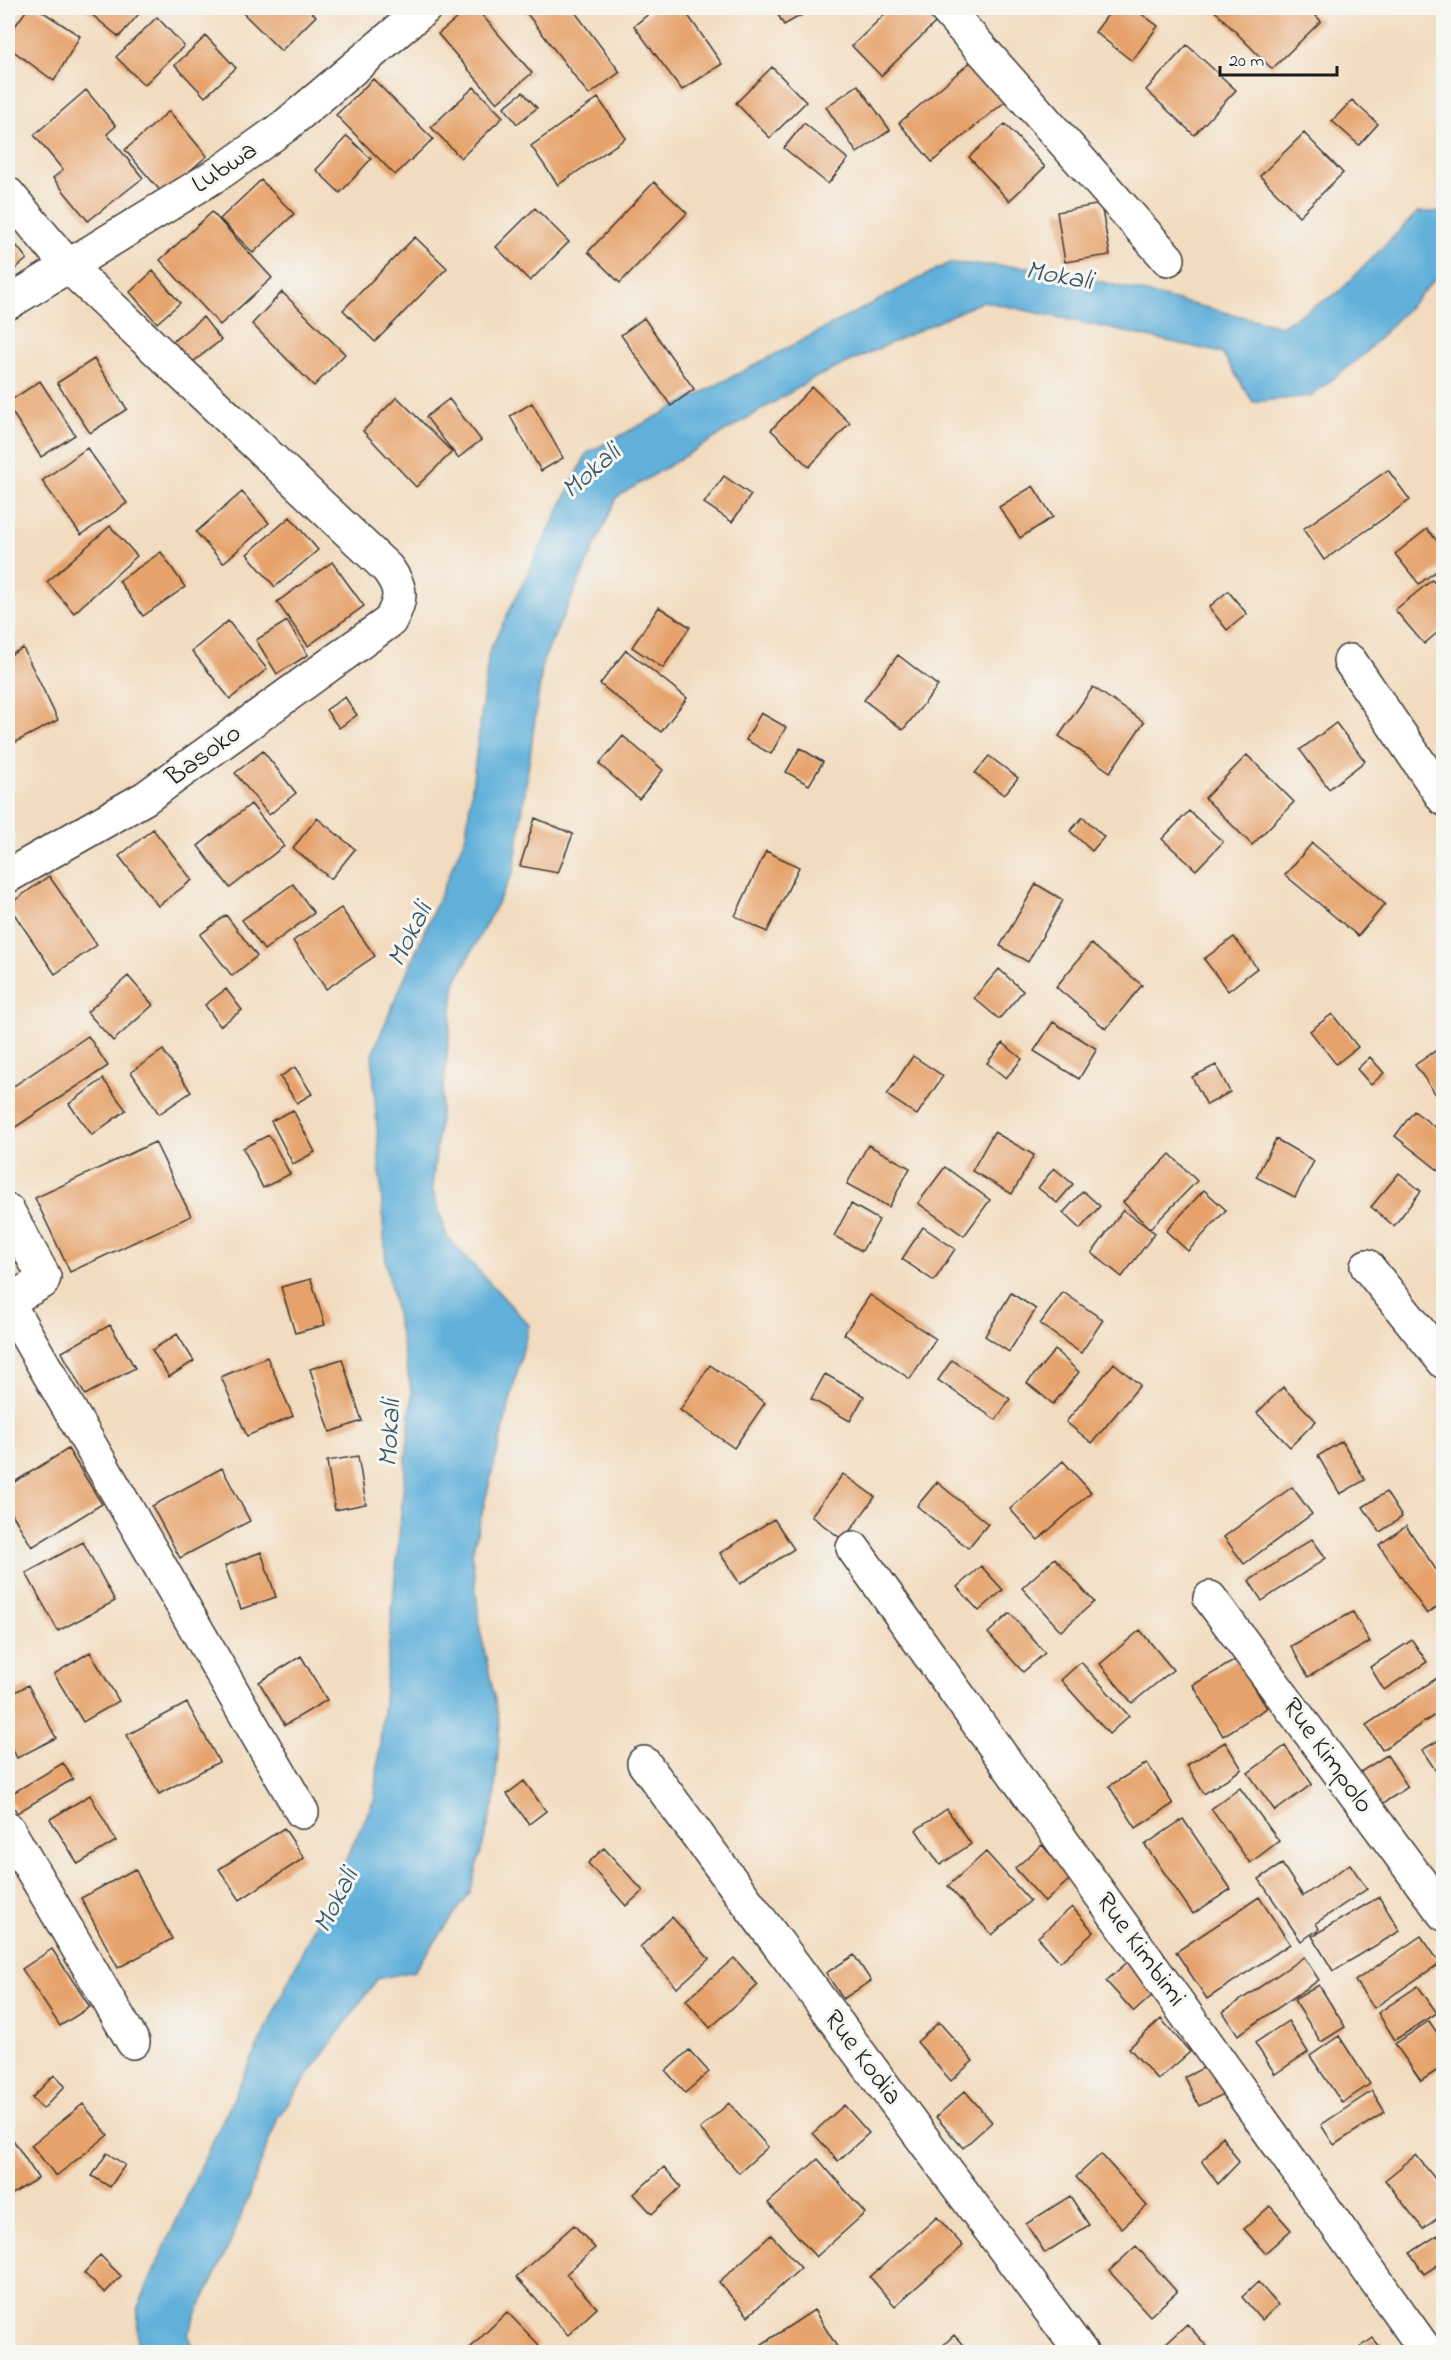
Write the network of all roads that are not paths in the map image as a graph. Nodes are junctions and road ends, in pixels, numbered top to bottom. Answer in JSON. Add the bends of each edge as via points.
{"nodes":[{"id":1,"x":425,"y":8,"type":"edge"},
{"id":2,"x":945,"y":8,"type":"edge"},
{"id":3,"x":8,"y":194,"type":"edge"},
{"id":4,"x":1168,"y":259,"type":"dead end"},
{"id":5,"x":68,"y":266,"type":"junction"},
{"id":6,"x":8,"y":303,"type":"edge"},
{"id":7,"x":1350,"y":661,"type":"dead end"},
{"id":8,"x":1443,"y":799,"type":"edge"},
{"id":9,"x":8,"y":876,"type":"edge"},
{"id":10,"x":8,"y":1211,"type":"edge"},
{"id":11,"x":1366,"y":1266,"type":"dead end"},
{"id":12,"x":8,"y":1302,"type":"edge"},
{"id":13,"x":1443,"y":1362,"type":"edge"},
{"id":14,"x":853,"y":1548,"type":"dead end"},
{"id":15,"x":1210,"y":1598,"type":"dead end"},
{"id":16,"x":644,"y":1763,"type":"dead end"},
{"id":17,"x":302,"y":1812,"type":"dead end"},
{"id":18,"x":8,"y":1829,"type":"edge"},
{"id":19,"x":1443,"y":1914,"type":"edge"},
{"id":20,"x":133,"y":2042,"type":"dead end"},
{"id":21,"x":1080,"y":2352,"type":"edge"},
{"id":22,"x":1428,"y":2352,"type":"edge"}],
"edges":[{"from":1,"to":5,"type":"street","name":"Lubwa","via":[[276,133],[221,172]]},
{"from":2,"to":4,"type":"street"},
{"from":3,"to":5,"type":"street"},
{"from":5,"to":6,"type":"street","name":"Lubwa"},
{"from":5,"to":9,"type":"street","name":"Basoko","via":[[387,568],[400,592],[399,606],[390,621],[145,798]]},
{"from":7,"to":8,"type":"street"},
{"from":10,"to":12,"type":"street","via":[[44,1277]]},
{"from":11,"to":13,"type":"street"},
{"from":12,"to":17,"type":"street"},
{"from":14,"to":22,"type":"street","name":"Rue Kimbimi"},
{"from":15,"to":19,"type":"street","name":"Rue Kimpolo"},
{"from":16,"to":21,"type":"street","name":"Rue Kodia"},
{"from":18,"to":20,"type":"street"}]}
